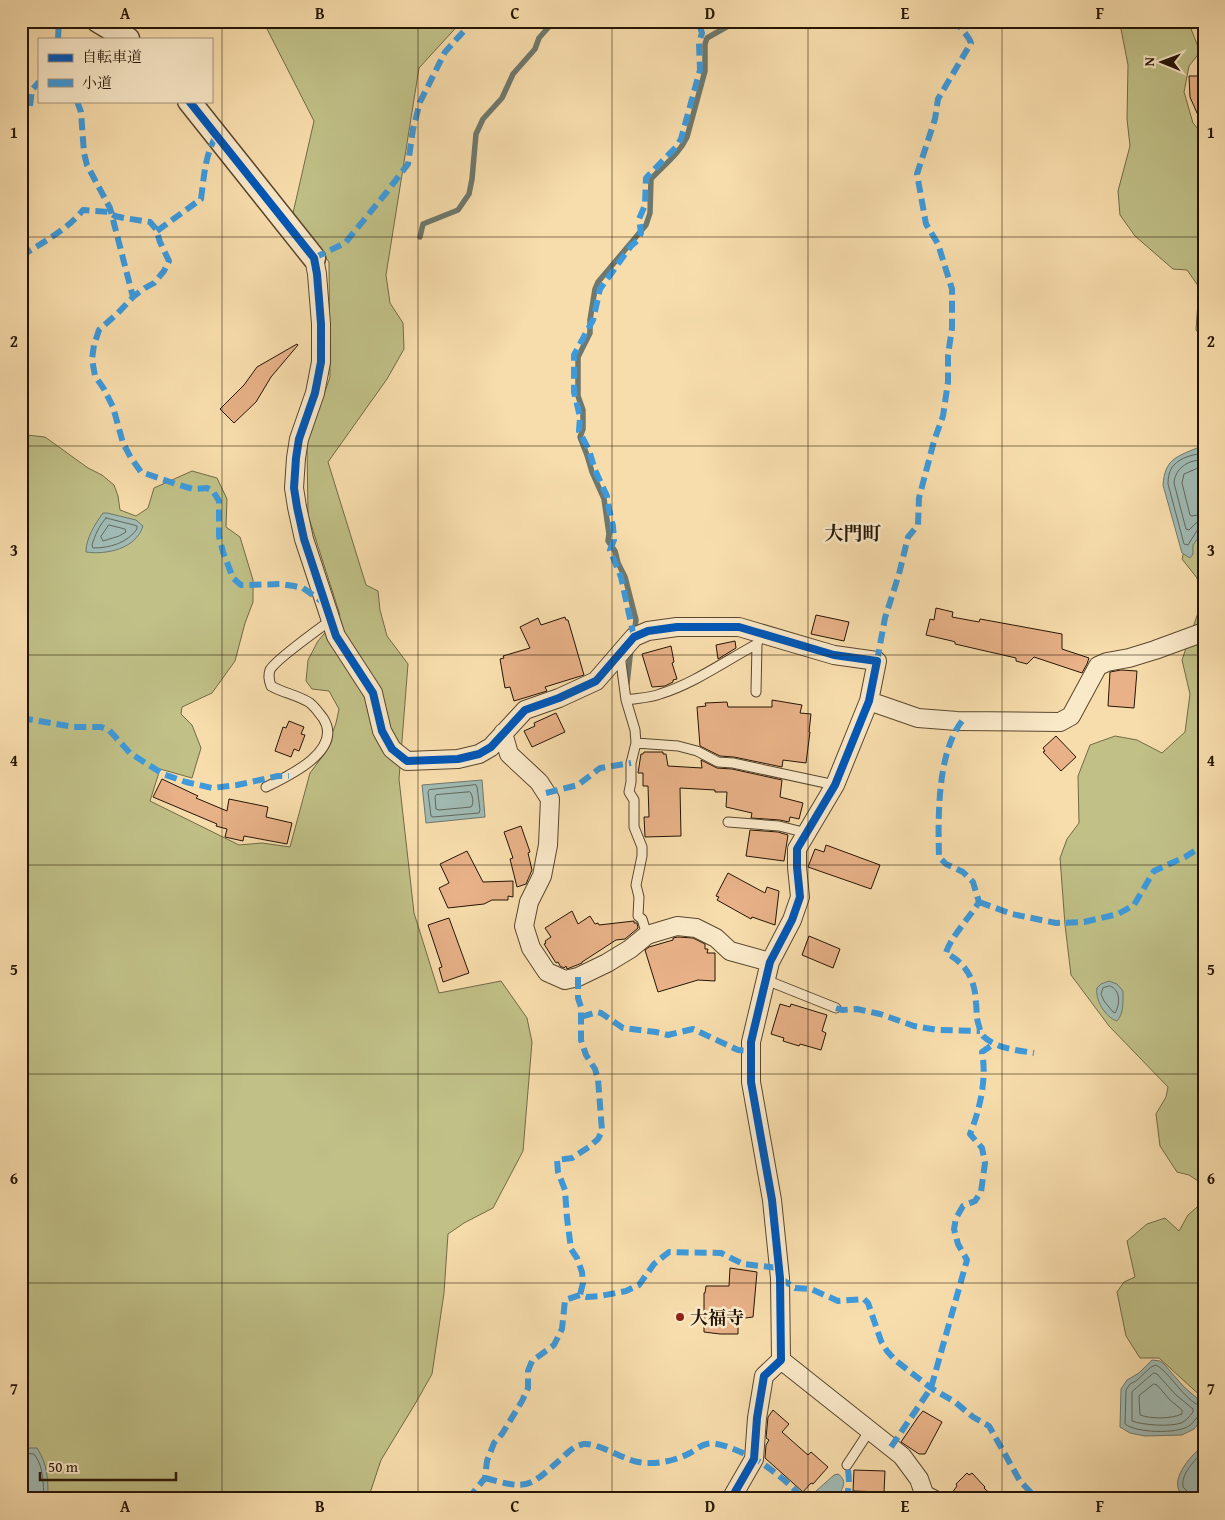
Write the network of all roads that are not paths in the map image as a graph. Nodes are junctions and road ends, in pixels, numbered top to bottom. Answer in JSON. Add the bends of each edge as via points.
{"nodes":[{"id":1,"x":98,"y":21,"type":"edge"},
{"id":2,"x":126,"y":38,"type":"edge"},
{"id":3,"x":189,"y":102,"type":"edge"},
{"id":4,"x":314,"y":258,"type":"joint"},
{"id":5,"x":330,"y":620,"type":"junction"},
{"id":6,"x":1204,"y":632,"type":"edge"},
{"id":7,"x":759,"y":639,"type":"junction"},
{"id":8,"x":620,"y":653,"type":"junction"},
{"id":9,"x":756,"y":692,"type":"dead end"},
{"id":10,"x":626,"y":700,"type":"junction"},
{"id":11,"x":869,"y":701,"type":"junction"},
{"id":12,"x":503,"y":733,"type":"junction"},
{"id":13,"x":636,"y":743,"type":"junction"},
{"id":14,"x":835,"y":785,"type":"junction"},
{"id":15,"x":266,"y":787,"type":"dead end"},
{"id":16,"x":728,"y":822,"type":"dead end"},
{"id":17,"x":807,"y":833,"type":"junction"},
{"id":18,"x":647,"y":935,"type":"junction"},
{"id":19,"x":770,"y":962,"type":"junction"},
{"id":20,"x":766,"y":980,"type":"junction"},
{"id":21,"x":836,"y":1008,"type":"dead end"},
{"id":22,"x":782,"y":1360,"type":"junction"},
{"id":23,"x":870,"y":1430,"type":"junction"},
{"id":24,"x":847,"y":1465,"type":"dead end"},
{"id":25,"x":924,"y":1494,"type":"edge"},
{"id":26,"x":731,"y":1499,"type":"edge"},
{"id":27,"x":943,"y":1499,"type":"edge"}],
"edges":[{"from":1,"to":2,"type":"street"},
{"from":3,"to":4,"type":"street"},
{"from":4,"to":5,"type":"street","via":[[321,324],[321,362],[299,439],[294,488],[304,539]]},
{"from":5,"to":12,"type":"street","via":[[336,636],[372,693],[382,731],[392,749],[407,761],[458,759],[480,754]]},
{"from":5,"to":15,"type":"lane","via":[[270,669],[268,678],[278,691],[309,703],[320,713],[329,734],[320,751],[309,762]]},
{"from":6,"to":11,"type":"street","via":[[1098,666],[1071,716],[1060,722],[918,718]]},
{"from":7,"to":8,"type":"street","via":[[739,627],[677,627],[648,631],[634,637]]},
{"from":7,"to":9,"type":"lane"},
{"from":7,"to":10,"type":"lane","via":[[709,673],[660,695]]},
{"from":7,"to":11,"type":"street","via":[[877,661]]},
{"from":8,"to":10,"type":"lane"},
{"from":8,"to":12,"type":"street","via":[[596,680],[525,710]]},
{"from":10,"to":13,"type":"lane"},
{"from":11,"to":14,"type":"street"},
{"from":12,"to":18,"type":"street","via":[[510,754],[539,782],[550,799],[548,845],[542,876],[529,902],[524,926],[532,948],[547,972],[565,980],[578,977],[608,963]]},
{"from":13,"to":14,"type":"lane","via":[[678,746],[718,762]]},
{"from":13,"to":18,"type":"lane","via":[[629,792],[634,800],[634,827],[642,847],[636,885],[638,916],[642,918]]},
{"from":14,"to":17,"type":"street"},
{"from":16,"to":17,"type":"lane","via":[[779,826]]},
{"from":17,"to":19,"type":"street","via":[[797,849],[800,896],[792,920]]},
{"from":18,"to":19,"type":"street","via":[[677,926],[696,928],[716,938],[730,951]]},
{"from":19,"to":20,"type":"street"},
{"from":20,"to":21,"type":"lane"},
{"from":20,"to":22,"type":"street","via":[[751,1042],[751,1082],[773,1210],[780,1278]]},
{"from":22,"to":23,"type":"street"},
{"from":22,"to":26,"type":"street","via":[[764,1376],[754,1459]]},
{"from":23,"to":24,"type":"lane"},
{"from":23,"to":25,"type":"street","via":[[902,1456],[919,1479]]},
{"from":25,"to":27,"type":"lane"}]}
